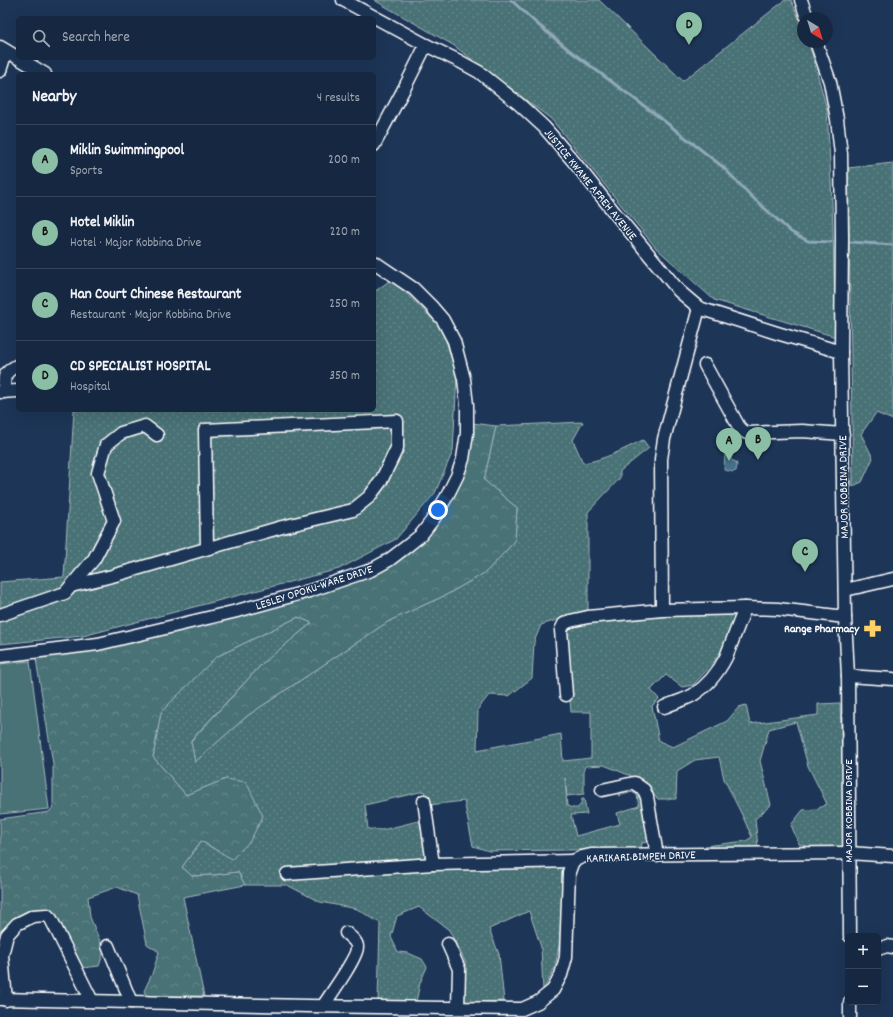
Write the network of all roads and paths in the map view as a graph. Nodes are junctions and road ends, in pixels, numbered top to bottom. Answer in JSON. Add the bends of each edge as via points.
{"nodes":[{"id":1,"x":343,"y":0,"type":"edge"},
{"id":2,"x":801,"y":0,"type":"edge"},
{"id":3,"x":805,"y":12,"type":"edge"},
{"id":4,"x":373,"y":16,"type":"edge"},
{"id":5,"x":376,"y":18,"type":"edge"},
{"id":6,"x":426,"y":45,"type":"junction"},
{"id":7,"x":818,"y":48,"type":"edge"},
{"id":8,"x":3,"y":49,"type":"edge"},
{"id":9,"x":16,"y":57,"type":"edge"},
{"id":10,"x":21,"y":60,"type":"edge"},
{"id":11,"x":0,"y":71,"type":"edge"},
{"id":12,"x":42,"y":72,"type":"edge"},
{"id":13,"x":376,"y":141,"type":"edge"},
{"id":14,"x":376,"y":263,"type":"edge"},
{"id":15,"x":699,"y":308,"type":"junction"},
{"id":16,"x":841,"y":352,"type":"junction"},
{"id":17,"x":705,"y":365,"type":"dead end"},
{"id":18,"x":16,"y":366,"type":"edge"},
{"id":19,"x":16,"y":391,"type":"edge"},
{"id":20,"x":2,"y":392,"type":"edge"},
{"id":21,"x":842,"y":434,"type":"junction"},
{"id":22,"x":157,"y":435,"type":"dead end"},
{"id":23,"x":207,"y":548,"type":"junction"},
{"id":24,"x":893,"y":579,"type":"edge"},
{"id":25,"x":71,"y":586,"type":"junction"},
{"id":26,"x":845,"y":590,"type":"junction"},
{"id":27,"x":745,"y":608,"type":"junction"},
{"id":28,"x":662,"y":610,"type":"junction"},
{"id":29,"x":0,"y":615,"type":"edge"},
{"id":30,"x":845,"y":617,"type":"junction"},
{"id":31,"x":0,"y":656,"type":"edge"},
{"id":32,"x":848,"y":676,"type":"junction"},
{"id":33,"x":893,"y":679,"type":"edge"},
{"id":34,"x":566,"y":695,"type":"dead end"},
{"id":35,"x":664,"y":707,"type":"dead end"},
{"id":36,"x":602,"y":790,"type":"dead end"},
{"id":37,"x":424,"y":801,"type":"dead end"},
{"id":38,"x":848,"y":853,"type":"junction"},
{"id":39,"x":657,"y":854,"type":"junction"},
{"id":40,"x":893,"y":856,"type":"edge"},
{"id":41,"x":573,"y":861,"type":"junction"},
{"id":42,"x":433,"y":864,"type":"junction"},
{"id":43,"x":287,"y":874,"type":"dead end"},
{"id":44,"x":346,"y":933,"type":"dead end"},
{"id":45,"x":850,"y":933,"type":"edge"},
{"id":46,"x":448,"y":944,"type":"dead end"},
{"id":47,"x":108,"y":946,"type":"dead end"},
{"id":48,"x":893,"y":947,"type":"edge"},
{"id":49,"x":881,"y":948,"type":"edge"},
{"id":50,"x":3,"y":999,"type":"edge"},
{"id":51,"x":92,"y":1001,"type":"junction"},
{"id":52,"x":131,"y":1002,"type":"junction"},
{"id":53,"x":850,"y":1005,"type":"edge"},
{"id":54,"x":323,"y":1006,"type":"junction"},
{"id":55,"x":458,"y":1008,"type":"junction"},
{"id":56,"x":308,"y":1012,"type":"edge"},
{"id":57,"x":850,"y":1017,"type":"edge"}],
"edges":[{"from":1,"to":4,"type":"street","name":"JUSTICE KWAME AFREH AVENUE"},
{"from":2,"to":3,"type":"street"},
{"from":5,"to":6,"type":"street","name":"JUSTICE KWAME AFREH AVENUE"},
{"from":6,"to":13,"type":"street"},
{"from":6,"to":15,"type":"street","name":"JUSTICE KWAME AFREH AVENUE","via":[[479,72],[544,127],[679,291]]},
{"from":7,"to":16,"type":"street","name":"MAJOR KOBBINA DRIVE","via":[[830,82],[841,154]]},
{"from":8,"to":9,"type":"street"},
{"from":8,"to":11,"type":"street"},
{"from":10,"to":12,"type":"street"},
{"from":14,"to":31,"type":"street","name":"LESLEY OPOKU-WARE DRIVE","via":[[414,289],[443,320],[454,341],[464,379],[467,433],[463,460],[447,496],[420,535],[406,548],[371,570],[308,591],[98,644]]},
{"from":15,"to":16,"type":"street","name":"JUSTICE KWAME AFREH AVENUE"},
{"from":15,"to":28,"type":"street","via":[[661,459]]},
{"from":16,"to":21,"type":"street","name":"MAJOR KOBBINA DRIVE"},
{"from":17,"to":21,"type":"street","via":[[739,427],[747,434],[802,431]]},
{"from":18,"to":20,"type":"street","via":[[10,369],[4,378]]},
{"from":19,"to":20,"type":"street"},
{"from":21,"to":26,"type":"street","name":"MAJOR KOBBINA DRIVE"},
{"from":22,"to":25,"type":"street","via":[[145,426],[121,433],[106,445],[98,473],[114,521],[94,559]]},
{"from":23,"to":23,"type":"street","via":[[205,430],[397,421],[397,448],[381,481],[369,497],[353,510],[282,526]]},
{"from":23,"to":25,"type":"street"},
{"from":24,"to":26,"type":"street"},
{"from":25,"to":29,"type":"street","via":[[65,593]]},
{"from":26,"to":30,"type":"street","name":"MAJOR KOBBINA DRIVE"},
{"from":27,"to":28,"type":"street"},
{"from":27,"to":30,"type":"street"},
{"from":27,"to":35,"type":"street","via":[[726,657],[714,676],[693,695]]},
{"from":28,"to":34,"type":"street","via":[[588,617],[570,620],[564,624],[561,630]]},
{"from":30,"to":32,"type":"street","name":"MAJOR KOBBINA DRIVE"},
{"from":32,"to":33,"type":"street"},
{"from":32,"to":38,"type":"street","name":"MAJOR KOBBINA DRIVE"},
{"from":36,"to":39,"type":"street","via":[[634,783],[644,790]]},
{"from":37,"to":42,"type":"street"},
{"from":38,"to":39,"type":"street","name":"KARIKARI BIMPEH DRIVE"},
{"from":38,"to":40,"type":"street","name":"KARIKARI BIMPEH DRIVE"},
{"from":38,"to":45,"type":"street","name":"MAJOR KOBBINA DRIVE"},
{"from":39,"to":41,"type":"street","name":"KARIKARI BIMPEH DRIVE","via":[[591,855]]},
{"from":41,"to":42,"type":"street"},
{"from":41,"to":55,"type":"street","name":"KARIKARI BIMPEH DRIVE","via":[[568,884],[566,957],[553,990],[538,1002],[522,1009]]},
{"from":42,"to":43,"type":"street"},
{"from":44,"to":54,"type":"street","via":[[357,947],[355,954]]},
{"from":46,"to":55,"type":"street","via":[[459,969]]},
{"from":47,"to":52,"type":"street"},
{"from":48,"to":49,"type":"street"},
{"from":50,"to":51,"type":"street","name":"KARIKARI BIMPEH DRIVE"},
{"from":50,"to":51,"type":"street","via":[[2,955],[7,935],[22,921],[33,916],[47,915]]},
{"from":51,"to":52,"type":"street","name":"KARIKARI BIMPEH DRIVE"},
{"from":52,"to":56,"type":"street","name":"KARIKARI BIMPEH DRIVE"},
{"from":53,"to":57,"type":"street"},
{"from":54,"to":55,"type":"street","name":"KARIKARI BIMPEH DRIVE"},
{"from":54,"to":56,"type":"street","name":"KARIKARI BIMPEH DRIVE"}]}
